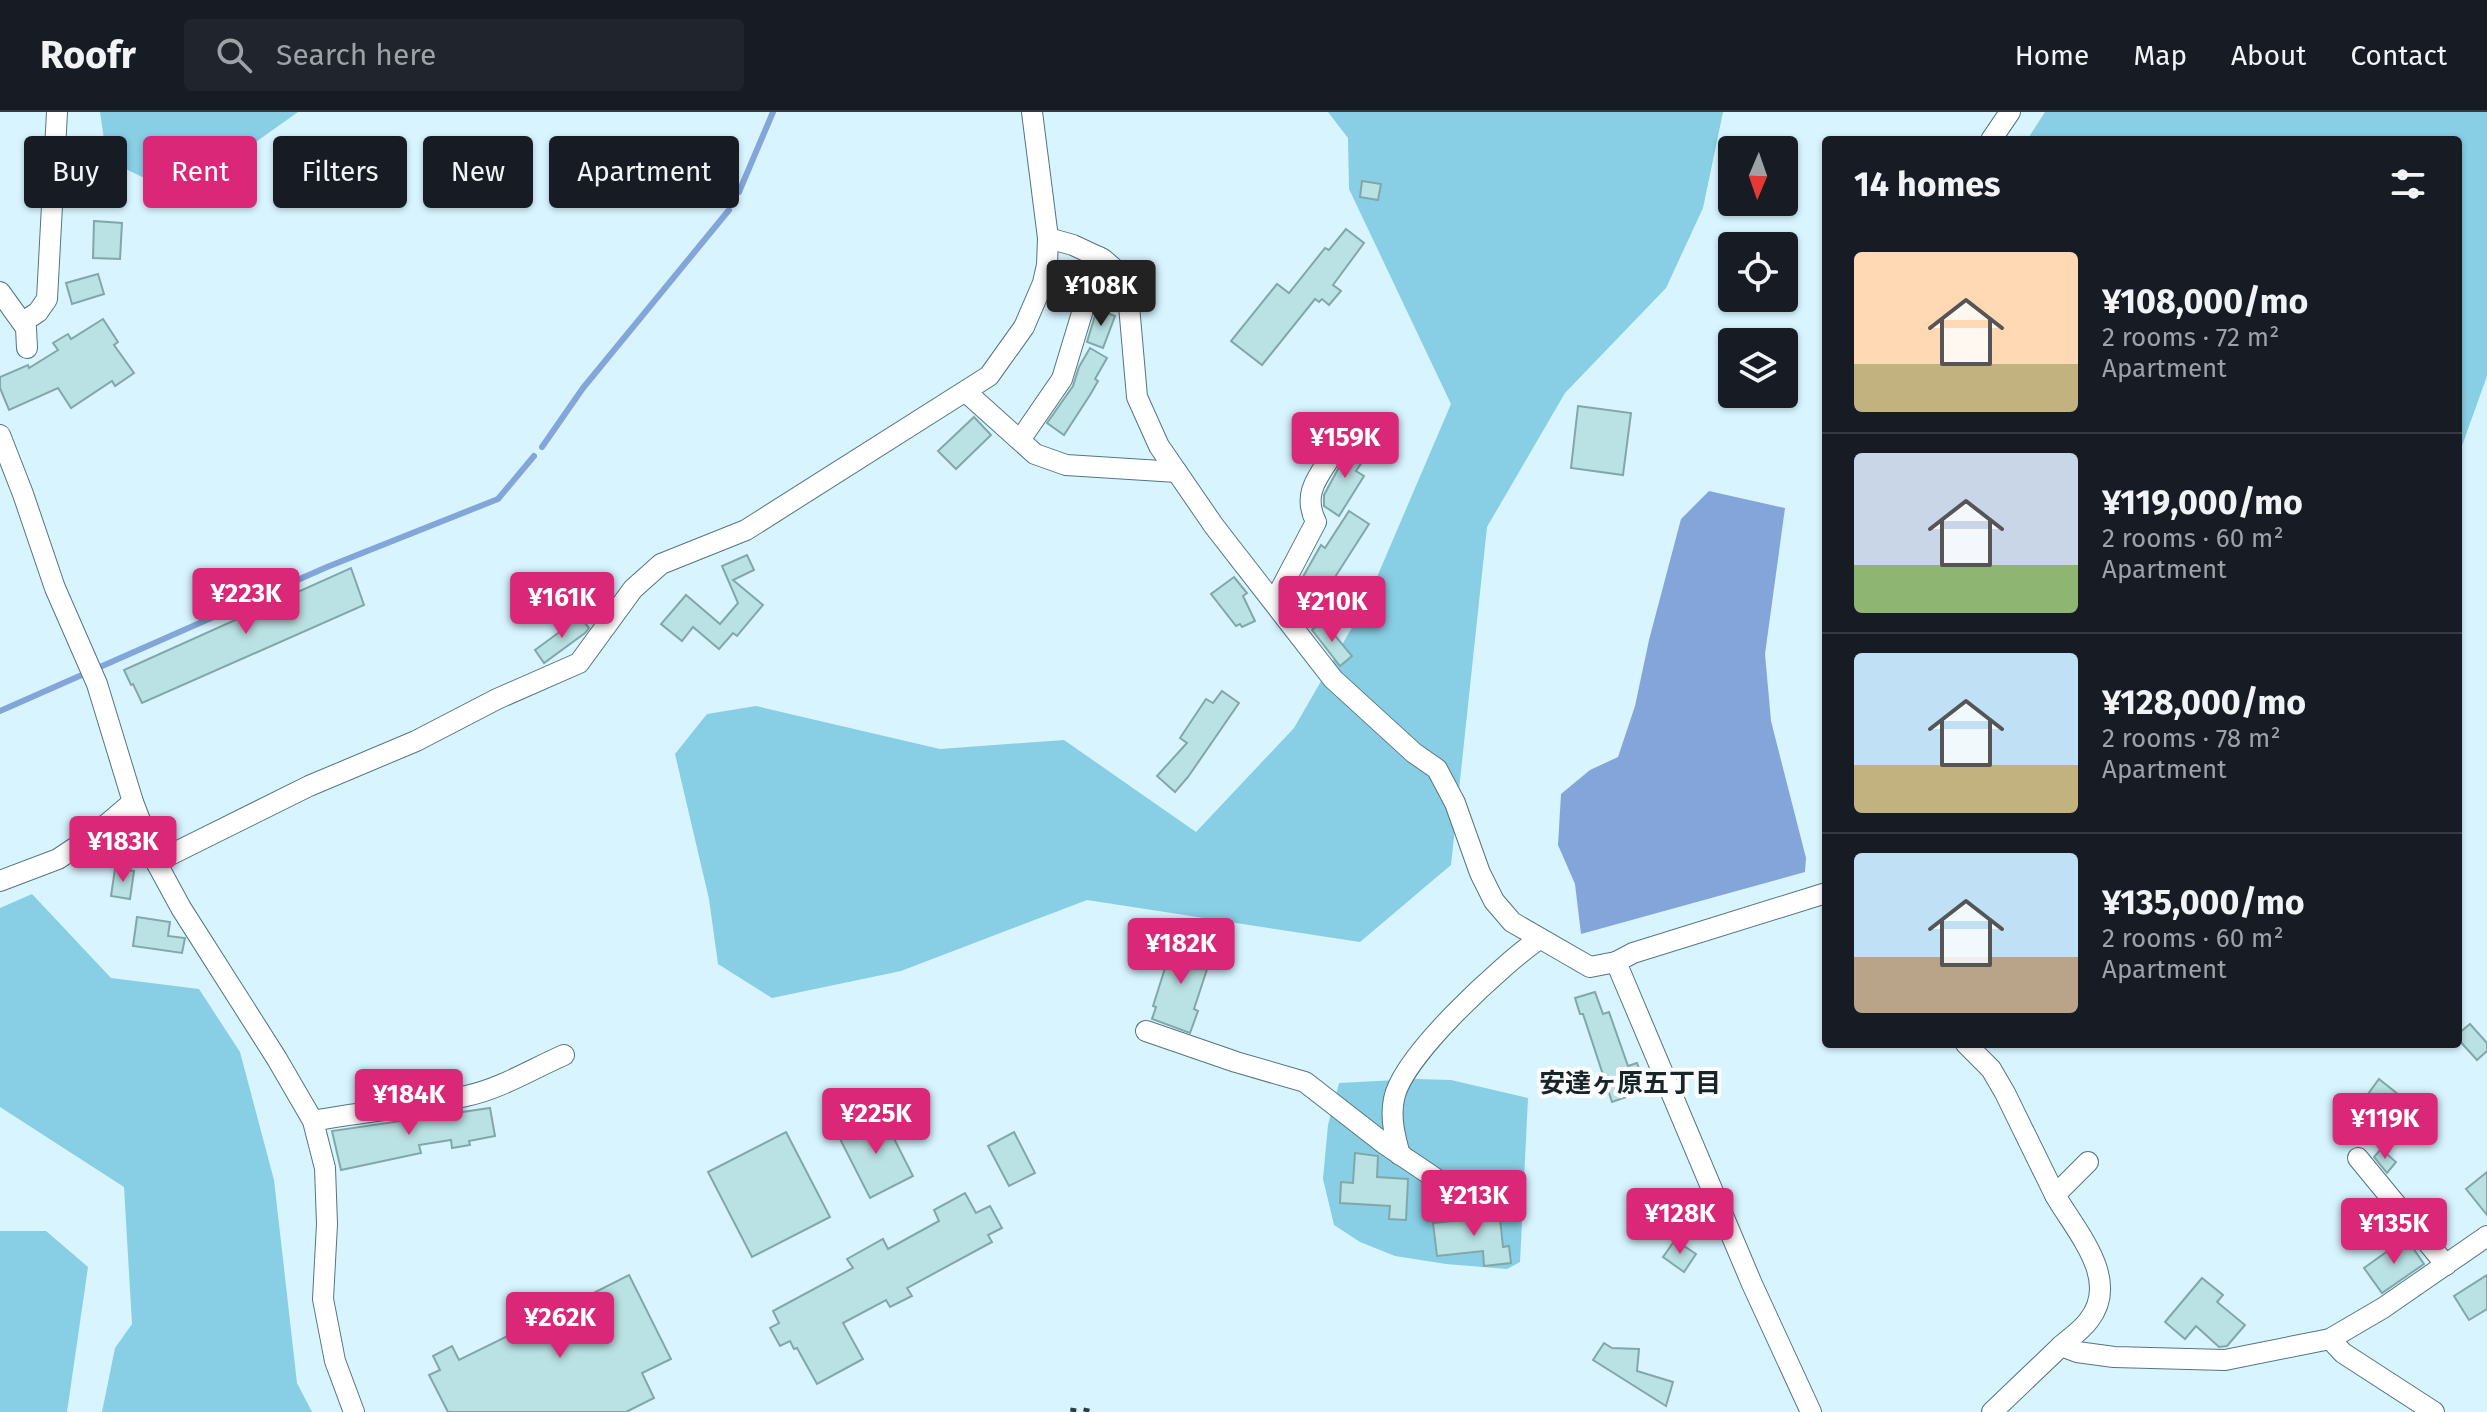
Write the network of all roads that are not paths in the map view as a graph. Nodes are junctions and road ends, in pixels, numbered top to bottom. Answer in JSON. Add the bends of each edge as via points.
{"nodes":[{"id":1,"x":57,"y":112,"type":"edge"},
{"id":2,"x":1032,"y":112,"type":"edge"},
{"id":3,"x":2010,"y":112,"type":"edge"},
{"id":4,"x":1994,"y":136,"type":"edge"},
{"id":5,"x":1048,"y":238,"type":"junction"},
{"id":6,"x":1099,"y":257,"type":"junction"},
{"id":7,"x":0,"y":292,"type":"edge"},
{"id":8,"x":23,"y":322,"type":"junction"},
{"id":9,"x":27,"y":348,"type":"dead end"},
{"id":10,"x":966,"y":392,"type":"junction"},
{"id":11,"x":0,"y":435,"type":"edge"},
{"id":12,"x":1020,"y":440,"type":"junction"},
{"id":13,"x":1335,"y":450,"type":"dead end"},
{"id":14,"x":1177,"y":472,"type":"junction"},
{"id":15,"x":1274,"y":602,"type":"junction"},
{"id":16,"x":133,"y":802,"type":"junction"},
{"id":17,"x":156,"y":862,"type":"junction"},
{"id":18,"x":0,"y":881,"type":"edge"},
{"id":19,"x":1822,"y":894,"type":"edge"},
{"id":20,"x":1539,"y":939,"type":"junction"},
{"id":21,"x":1616,"y":962,"type":"junction"},
{"id":22,"x":1146,"y":1031,"type":"dead end"},
{"id":23,"x":1970,"y":1048,"type":"edge"},
{"id":24,"x":564,"y":1055,"type":"dead end"},
{"id":25,"x":313,"y":1121,"type":"junction"},
{"id":26,"x":1400,"y":1155,"type":"junction"},
{"id":27,"x":2358,"y":1158,"type":"dead end"},
{"id":28,"x":2088,"y":1162,"type":"dead end"},
{"id":29,"x":2055,"y":1195,"type":"junction"},
{"id":30,"x":1439,"y":1200,"type":"dead end"},
{"id":31,"x":2487,"y":1236,"type":"edge"},
{"id":32,"x":2446,"y":1265,"type":"junction"},
{"id":33,"x":2330,"y":1339,"type":"junction"},
{"id":34,"x":2061,"y":1346,"type":"junction"},
{"id":35,"x":354,"y":1412,"type":"edge"},
{"id":36,"x":1811,"y":1412,"type":"edge"},
{"id":37,"x":1992,"y":1412,"type":"edge"},
{"id":38,"x":2434,"y":1412,"type":"edge"}],
"edges":[{"from":1,"to":8,"type":"street","via":[[47,299]]},
{"from":2,"to":5,"type":"street"},
{"from":3,"to":4,"type":"street"},
{"from":5,"to":6,"type":"street"},
{"from":5,"to":10,"type":"street","via":[[1043,283],[1024,327],[989,376]]},
{"from":6,"to":12,"type":"street","via":[[1062,379]]},
{"from":6,"to":14,"type":"street","via":[[1118,272],[1128,294],[1137,397]]},
{"from":7,"to":8,"type":"street"},
{"from":8,"to":9,"type":"street"},
{"from":10,"to":12,"type":"street"},
{"from":10,"to":17,"type":"street","via":[[746,530],[661,564],[633,589],[579,663]]},
{"from":11,"to":16,"type":"street","via":[[55,588],[97,684]]},
{"from":12,"to":14,"type":"street","via":[[1035,454],[1066,465]]},
{"from":13,"to":15,"type":"street","via":[[1309,494],[1316,522]]},
{"from":14,"to":15,"type":"street"},
{"from":15,"to":20,"type":"street","via":[[1333,679],[1437,769],[1494,901],[1512,922]]},
{"from":16,"to":17,"type":"street"},
{"from":16,"to":18,"type":"street","via":[[58,859]]},
{"from":17,"to":25,"type":"street"},
{"from":19,"to":21,"type":"street"},
{"from":20,"to":21,"type":"street","via":[[1590,967]]},
{"from":20,"to":26,"type":"street","via":[[1488,981],[1407,1069],[1394,1098],[1393,1128]]},
{"from":21,"to":36,"type":"street"},
{"from":22,"to":26,"type":"street","via":[[1305,1082]]},
{"from":23,"to":29,"type":"street","via":[[2005,1093]]},
{"from":24,"to":25,"type":"street","via":[[466,1097]]},
{"from":25,"to":35,"type":"street","via":[[325,1168],[323,1299],[335,1361]]},
{"from":26,"to":30,"type":"street","via":[[1435,1178]]},
{"from":27,"to":32,"type":"street"},
{"from":28,"to":29,"type":"street"},
{"from":29,"to":34,"type":"street","via":[[2100,1272],[2102,1287],[2089,1321]]},
{"from":31,"to":32,"type":"street"},
{"from":32,"to":33,"type":"street"},
{"from":33,"to":34,"type":"street","via":[[2225,1360],[2114,1357]]},
{"from":33,"to":38,"type":"street"},
{"from":34,"to":37,"type":"street"}]}
